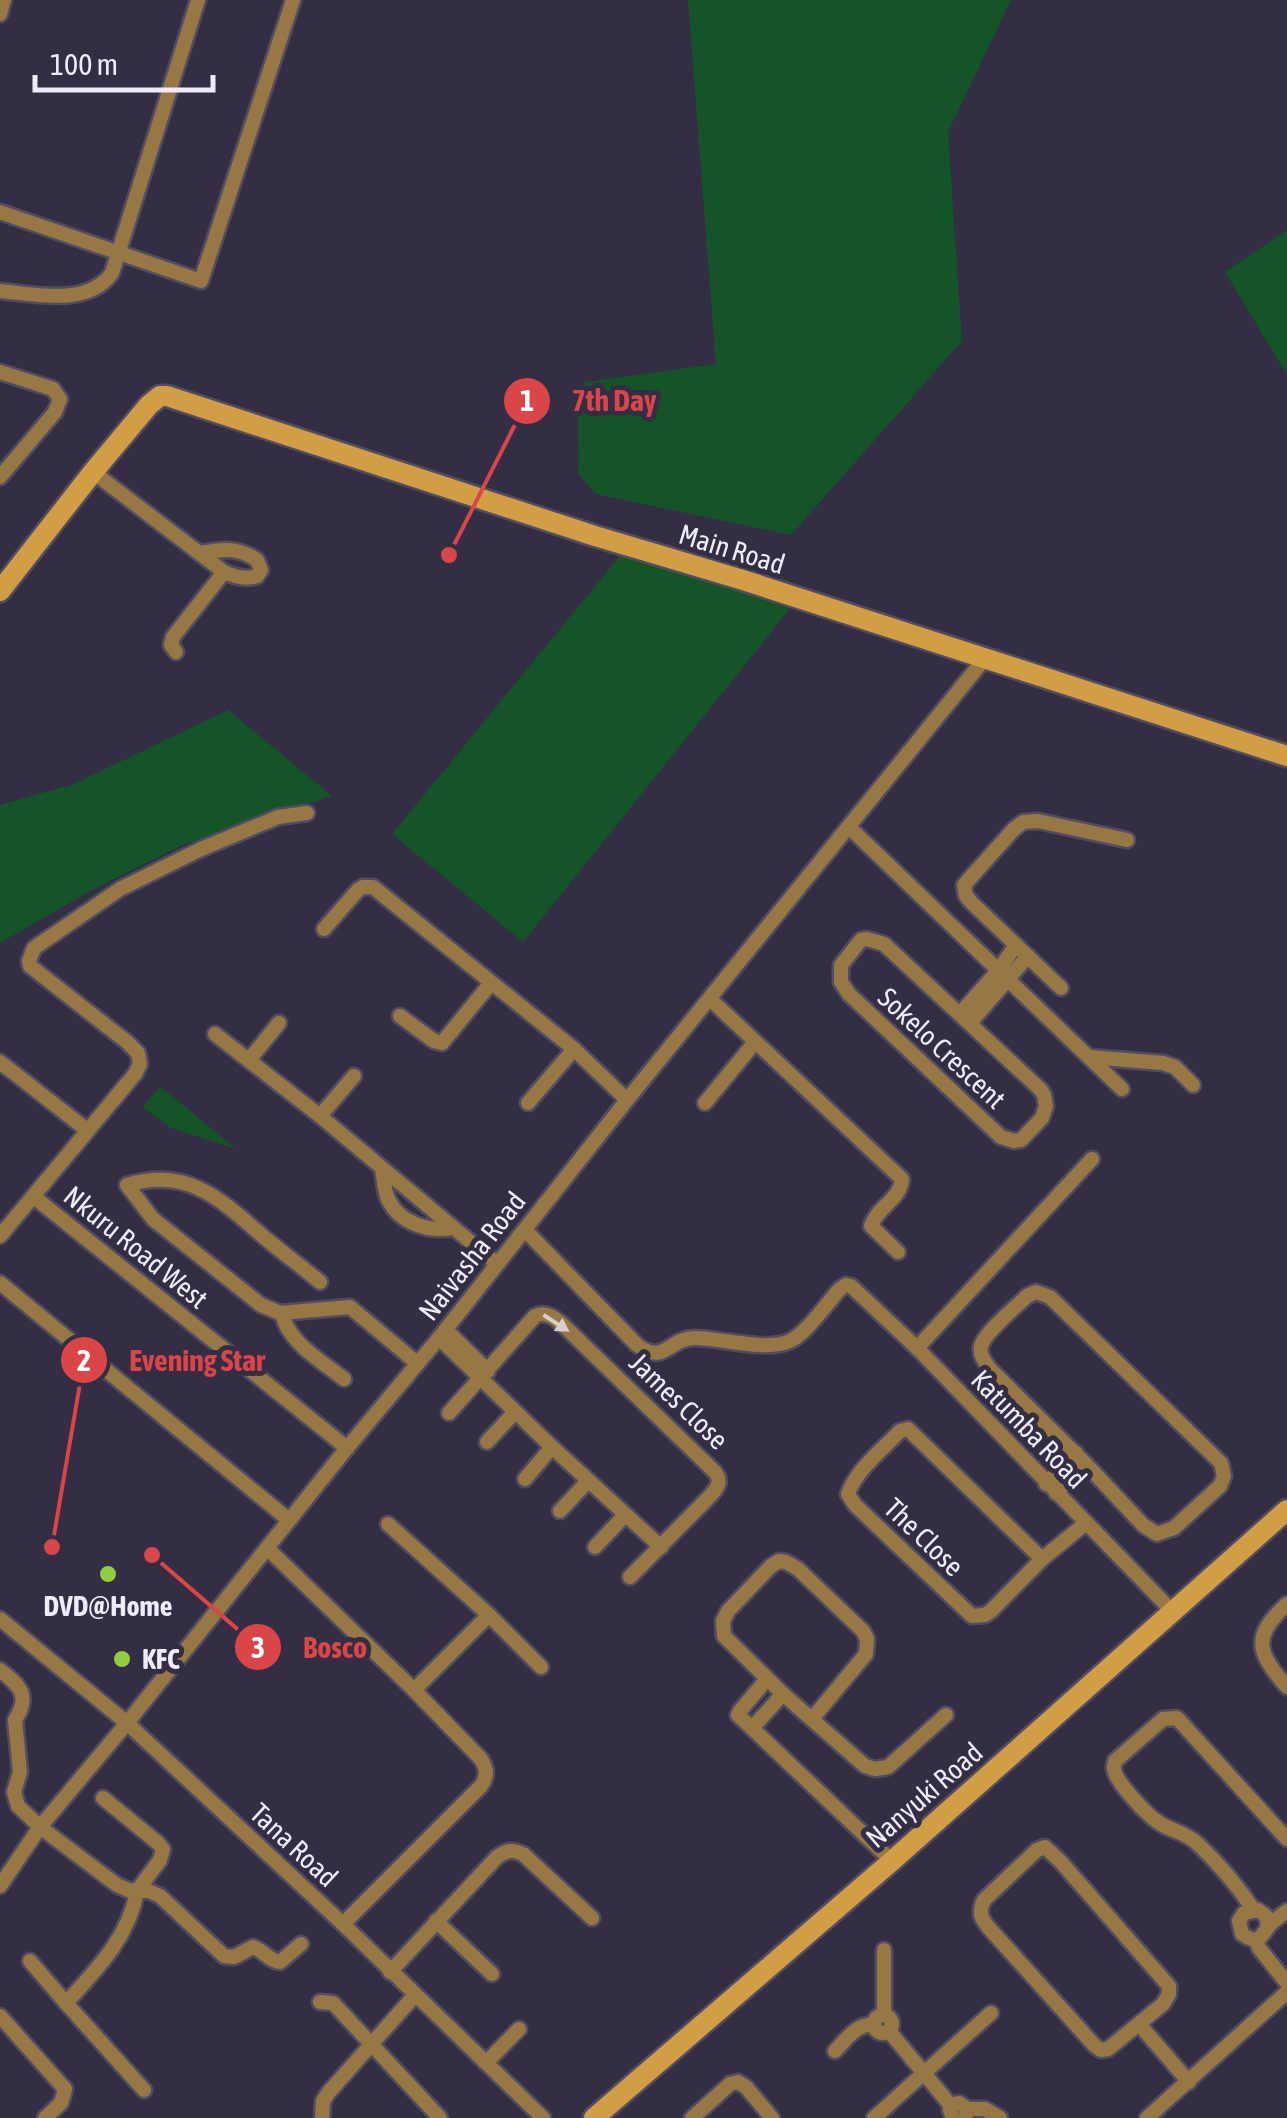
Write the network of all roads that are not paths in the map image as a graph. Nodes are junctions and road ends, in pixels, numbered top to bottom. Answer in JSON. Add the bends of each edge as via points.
{"nodes":[{"id":1,"x":4,"y":0,"type":"edge"},
{"id":2,"x":198,"y":0,"type":"edge"},
{"id":3,"x":293,"y":0,"type":"edge"},
{"id":4,"x":0,"y":14,"type":"edge"},
{"id":5,"x":0,"y":212,"type":"edge"},
{"id":6,"x":117,"y":254,"type":"junction"},
{"id":7,"x":0,"y":292,"type":"edge"},
{"id":8,"x":0,"y":372,"type":"edge"},
{"id":9,"x":93,"y":472,"type":"junction"},
{"id":10,"x":0,"y":476,"type":"edge"},
{"id":11,"x":201,"y":554,"type":"junction"},
{"id":12,"x":224,"y":572,"type":"junction"},
{"id":13,"x":0,"y":591,"type":"edge"},
{"id":14,"x":176,"y":652,"type":"dead end"},
{"id":15,"x":986,"y":658,"type":"junction"},
{"id":16,"x":1287,"y":756,"type":"edge"},
{"id":17,"x":308,"y":813,"type":"dead end"},
{"id":18,"x":850,"y":828,"type":"junction"},
{"id":19,"x":1127,"y":840,"type":"dead end"},
{"id":20,"x":324,"y":929,"type":"dead end"},
{"id":21,"x":1016,"y":944,"type":"junction"},
{"id":22,"x":1028,"y":956,"type":"junction"},
{"id":23,"x":1003,"y":976,"type":"junction"},
{"id":24,"x":492,"y":983,"type":"junction"},
{"id":25,"x":1061,"y":988,"type":"dead end"},
{"id":26,"x":710,"y":999,"type":"junction"},
{"id":27,"x":400,"y":1016,"type":"dead end"},
{"id":28,"x":965,"y":1018,"type":"junction"},
{"id":29,"x":279,"y":1024,"type":"dead end"},
{"id":30,"x":215,"y":1034,"type":"dead end"},
{"id":31,"x":755,"y":1042,"type":"junction"},
{"id":32,"x":574,"y":1049,"type":"junction"},
{"id":33,"x":1090,"y":1057,"type":"junction"},
{"id":34,"x":250,"y":1060,"type":"junction"},
{"id":35,"x":0,"y":1062,"type":"edge"},
{"id":36,"x":354,"y":1076,"type":"dead end"},
{"id":37,"x":1193,"y":1084,"type":"dead end"},
{"id":38,"x":1122,"y":1089,"type":"dead end"},
{"id":39,"x":627,"y":1100,"type":"junction"},
{"id":40,"x":528,"y":1103,"type":"dead end"},
{"id":41,"x":704,"y":1103,"type":"dead end"},
{"id":42,"x":320,"y":1116,"type":"junction"},
{"id":43,"x":87,"y":1130,"type":"junction"},
{"id":44,"x":1092,"y":1160,"type":"dead end"},
{"id":45,"x":382,"y":1169,"type":"junction"},
{"id":46,"x":34,"y":1197,"type":"junction"},
{"id":47,"x":452,"y":1228,"type":"junction"},
{"id":48,"x":525,"y":1230,"type":"junction"},
{"id":49,"x":0,"y":1236,"type":"edge"},
{"id":50,"x":898,"y":1252,"type":"dead end"},
{"id":51,"x":498,"y":1264,"type":"junction"},
{"id":52,"x":320,"y":1282,"type":"dead end"},
{"id":53,"x":0,"y":1283,"type":"edge"},
{"id":54,"x":846,"y":1285,"type":"joint"},
{"id":55,"x":282,"y":1313,"type":"junction"},
{"id":56,"x":442,"y":1334,"type":"junction"},
{"id":57,"x":917,"y":1348,"type":"junction"},
{"id":58,"x":417,"y":1363,"type":"junction"},
{"id":59,"x":484,"y":1375,"type":"junction"},
{"id":60,"x":344,"y":1379,"type":"dead end"},
{"id":61,"x":515,"y":1412,"type":"junction"},
{"id":62,"x":449,"y":1413,"type":"dead end"},
{"id":63,"x":486,"y":1442,"type":"dead end"},
{"id":64,"x":346,"y":1448,"type":"junction"},
{"id":65,"x":552,"y":1448,"type":"junction"},
{"id":66,"x":1080,"y":1458,"type":"junction"},
{"id":67,"x":525,"y":1479,"type":"dead end"},
{"id":68,"x":588,"y":1481,"type":"junction"},
{"id":69,"x":1051,"y":1488,"type":"junction"},
{"id":70,"x":1287,"y":1510,"type":"edge"},
{"id":71,"x":560,"y":1511,"type":"dead end"},
{"id":72,"x":625,"y":1515,"type":"junction"},
{"id":73,"x":289,"y":1520,"type":"junction"},
{"id":74,"x":1086,"y":1523,"type":"junction"},
{"id":75,"x":388,"y":1524,"type":"dead end"},
{"id":76,"x":595,"y":1546,"type":"dead end"},
{"id":77,"x":661,"y":1547,"type":"junction"},
{"id":78,"x":267,"y":1548,"type":"junction"},
{"id":79,"x":1042,"y":1559,"type":"junction"},
{"id":80,"x":630,"y":1577,"type":"dead end"},
{"id":81,"x":1287,"y":1604,"type":"edge"},
{"id":82,"x":1173,"y":1612,"type":"junction"},
{"id":83,"x":489,"y":1615,"type":"junction"},
{"id":84,"x":0,"y":1619,"type":"edge"},
{"id":85,"x":541,"y":1667,"type":"dead end"},
{"id":86,"x":0,"y":1670,"type":"edge"},
{"id":87,"x":768,"y":1680,"type":"junction"},
{"id":88,"x":1287,"y":1687,"type":"edge"},
{"id":89,"x":414,"y":1690,"type":"junction"},
{"id":90,"x":783,"y":1694,"type":"junction"},
{"id":91,"x":946,"y":1715,"type":"dead end"},
{"id":92,"x":812,"y":1719,"type":"junction"},
{"id":93,"x":8,"y":1723,"type":"edge"},
{"id":94,"x":126,"y":1723,"type":"junction"},
{"id":95,"x":752,"y":1728,"type":"junction"},
{"id":96,"x":103,"y":1798,"type":"dead end"},
{"id":97,"x":40,"y":1826,"type":"junction"},
{"id":98,"x":1287,"y":1839,"type":"edge"},
{"id":99,"x":892,"y":1861,"type":"junction"},
{"id":100,"x":0,"y":1886,"type":"edge"},
{"id":101,"x":137,"y":1891,"type":"junction"},
{"id":102,"x":1253,"y":1910,"type":"junction"},
{"id":103,"x":1287,"y":1910,"type":"edge"},
{"id":104,"x":592,"y":1918,"type":"dead end"},
{"id":105,"x":436,"y":1921,"type":"junction"},
{"id":106,"x":343,"y":1924,"type":"junction"},
{"id":107,"x":1268,"y":1926,"type":"junction"},
{"id":108,"x":1256,"y":1940,"type":"junction"},
{"id":109,"x":301,"y":1944,"type":"dead end"},
{"id":110,"x":884,"y":1950,"type":"dead end"},
{"id":111,"x":30,"y":1961,"type":"dead end"},
{"id":112,"x":390,"y":1972,"type":"junction"},
{"id":113,"x":492,"y":1974,"type":"dead end"},
{"id":114,"x":1287,"y":1983,"type":"edge"},
{"id":115,"x":1287,"y":1992,"type":"edge"},
{"id":116,"x":415,"y":1995,"type":"junction"},
{"id":117,"x":320,"y":2002,"type":"dead end"},
{"id":118,"x":66,"y":2003,"type":"junction"},
{"id":119,"x":990,"y":2013,"type":"dead end"},
{"id":120,"x":0,"y":2016,"type":"edge"},
{"id":121,"x":879,"y":2020,"type":"junction"},
{"id":122,"x":1138,"y":2024,"type":"junction"},
{"id":123,"x":519,"y":2029,"type":"dead end"},
{"id":124,"x":370,"y":2045,"type":"junction"},
{"id":125,"x":835,"y":2051,"type":"dead end"},
{"id":126,"x":486,"y":2062,"type":"junction"},
{"id":127,"x":924,"y":2074,"type":"junction"},
{"id":128,"x":1189,"y":2082,"type":"junction"},
{"id":129,"x":144,"y":2090,"type":"dead end"},
{"id":130,"x":959,"y":2113,"type":"edge"},
{"id":131,"x":45,"y":2118,"type":"edge"},
{"id":132,"x":322,"y":2118,"type":"edge"},
{"id":133,"x":440,"y":2118,"type":"edge"},
{"id":134,"x":543,"y":2118,"type":"edge"},
{"id":135,"x":594,"y":2118,"type":"edge"},
{"id":136,"x":692,"y":2118,"type":"edge"},
{"id":137,"x":772,"y":2118,"type":"edge"},
{"id":138,"x":874,"y":2118,"type":"edge"},
{"id":139,"x":1000,"y":2118,"type":"edge"},
{"id":140,"x":1147,"y":2118,"type":"edge"}],
"edges":[{"from":1,"to":4,"type":"street"},
{"from":2,"to":6,"type":"street"},
{"from":3,"to":6,"type":"street","via":[[201,281]]},
{"from":5,"to":6,"type":"street"},
{"from":6,"to":7,"type":"street","via":[[112,274],[89,291]]},
{"from":8,"to":10,"type":"street","via":[[53,390],[60,402]]},
{"from":9,"to":11,"type":"street"},
{"from":9,"to":13,"type":"street"},
{"from":9,"to":15,"type":"street","name":"Main Road","via":[[149,405],[172,397]]},
{"from":11,"to":12,"type":"street"},
{"from":11,"to":12,"type":"street","via":[[230,549],[261,567],[250,578]]},
{"from":12,"to":14,"type":"street","via":[[173,637]]},
{"from":15,"to":16,"type":"street","name":"Main Road"},
{"from":15,"to":18,"type":"street","name":"Naivasha Road"},
{"from":17,"to":43,"type":"street","via":[[201,849],[120,889],[34,948],[29,961],[35,970],[141,1060]]},
{"from":18,"to":23,"type":"street"},
{"from":18,"to":26,"type":"street","name":"Naivasha Road"},
{"from":19,"to":21,"type":"street","via":[[1038,822],[1014,829],[964,886],[966,896]]},
{"from":20,"to":24,"type":"street","via":[[368,886]]},
{"from":21,"to":22,"type":"street"},
{"from":21,"to":23,"type":"street"},
{"from":22,"to":23,"type":"street"},
{"from":22,"to":25,"type":"street"},
{"from":23,"to":28,"type":"street","name":"Sokelo Crescent"},
{"from":23,"to":33,"type":"street"},
{"from":24,"to":27,"type":"street","via":[[442,1043]]},
{"from":24,"to":32,"type":"street"},
{"from":26,"to":31,"type":"street"},
{"from":26,"to":39,"type":"street","name":"Naivasha Road"},
{"from":28,"to":28,"type":"street","name":"Sokelo Crescent","via":[[880,941],[861,940],[840,965],[848,994],[1001,1137],[1021,1140],[1042,1118],[1044,1095]]},
{"from":29,"to":34,"type":"street"},
{"from":30,"to":34,"type":"street"},
{"from":31,"to":41,"type":"street"},
{"from":31,"to":50,"type":"street","via":[[902,1179],[871,1226]]},
{"from":32,"to":39,"type":"street"},
{"from":32,"to":40,"type":"street"},
{"from":33,"to":37,"type":"street","via":[[1162,1063]]},
{"from":33,"to":38,"type":"street"},
{"from":34,"to":42,"type":"street"},
{"from":35,"to":43,"type":"street"},
{"from":36,"to":42,"type":"street"},
{"from":39,"to":48,"type":"street","name":"Naivasha Road"},
{"from":42,"to":45,"type":"street"},
{"from":43,"to":46,"type":"street"},
{"from":44,"to":57,"type":"street"},
{"from":45,"to":47,"type":"street"},
{"from":45,"to":47,"type":"street","via":[[387,1198],[410,1221]]},
{"from":46,"to":49,"type":"street"},
{"from":46,"to":64,"type":"street","name":"Nkuru Road West"},
{"from":47,"to":51,"type":"street"},
{"from":48,"to":51,"type":"street","name":"Naivasha Road"},
{"from":48,"to":54,"type":"street","name":"James Close","via":[[650,1354],[691,1338],[786,1342]]},
{"from":51,"to":56,"type":"street","name":"Naivasha Road"},
{"from":52,"to":55,"type":"street","via":[[204,1189],[160,1179],[127,1185],[163,1227],[261,1305]]},
{"from":53,"to":73,"type":"street"},
{"from":54,"to":57,"type":"street","name":"Katumba Road"},
{"from":55,"to":58,"type":"street","via":[[350,1307]]},
{"from":55,"to":60,"type":"street","via":[[295,1338]]},
{"from":56,"to":58,"type":"street","name":"Naivasha Road"},
{"from":56,"to":59,"type":"street"},
{"from":57,"to":69,"type":"street","name":"Katumba Road"},
{"from":58,"to":64,"type":"street","name":"Naivasha Road"},
{"from":59,"to":61,"type":"street"},
{"from":59,"to":62,"type":"street"},
{"from":59,"to":77,"type":"street","name":"James Close","one_way":true,"via":[[535,1316],[548,1315],[715,1472],[717,1487]]},
{"from":61,"to":63,"type":"street"},
{"from":61,"to":65,"type":"street"},
{"from":64,"to":73,"type":"street","name":"Naivasha Road"},
{"from":65,"to":67,"type":"street"},
{"from":65,"to":68,"type":"street"},
{"from":66,"to":66,"type":"street","via":[[1157,1534],[1174,1528],[1224,1476],[1218,1459],[1047,1294],[1032,1293],[986,1338],[982,1357]]},
{"from":66,"to":69,"type":"street"},
{"from":68,"to":71,"type":"street"},
{"from":68,"to":72,"type":"street"},
{"from":69,"to":74,"type":"street","name":"Katumba Road"},
{"from":70,"to":82,"type":"street","name":"Nanyuki Road"},
{"from":72,"to":76,"type":"street"},
{"from":72,"to":77,"type":"street"},
{"from":73,"to":78,"type":"street","name":"Naivasha Road"},
{"from":74,"to":79,"type":"street","name":"The Close"},
{"from":74,"to":82,"type":"street","name":"Katumba Road"},
{"from":75,"to":83,"type":"street"},
{"from":77,"to":80,"type":"street"},
{"from":78,"to":89,"type":"street"},
{"from":78,"to":94,"type":"street","name":"Naivasha Road"},
{"from":79,"to":79,"type":"street","name":"The Close","via":[[912,1430],[900,1431],[850,1488],[855,1504],[972,1616],[991,1610]]},
{"from":81,"to":88,"type":"street","via":[[1269,1620],[1262,1644]]},
{"from":82,"to":99,"type":"street","name":"Nanyuki Road"},
{"from":83,"to":85,"type":"street"},
{"from":83,"to":89,"type":"street"},
{"from":84,"to":94,"type":"street","name":"Tana Road"},
{"from":86,"to":93,"type":"street","via":[[21,1688],[22,1704]]},
{"from":87,"to":90,"type":"street"},
{"from":87,"to":92,"type":"street","via":[[729,1643],[723,1621],[782,1560],[868,1639],[866,1654]]},
{"from":87,"to":95,"type":"street","via":[[738,1715]]},
{"from":89,"to":106,"type":"street","via":[[481,1759],[486,1779]]},
{"from":90,"to":92,"type":"street"},
{"from":90,"to":95,"type":"street"},
{"from":91,"to":92,"type":"street","via":[[879,1770],[865,1766]]},
{"from":93,"to":97,"type":"street","via":[[20,1772],[14,1796]]},
{"from":94,"to":97,"type":"street","name":"Naivasha Road"},
{"from":94,"to":106,"type":"street","name":"Tana Road"},
{"from":95,"to":99,"type":"street"},
{"from":96,"to":101,"type":"street","via":[[162,1850]]},
{"from":97,"to":100,"type":"street","name":"Naivasha Road"},
{"from":97,"to":101,"type":"street","via":[[117,1885]]},
{"from":98,"to":102,"type":"street","via":[[1177,1718],[1163,1719],[1115,1761],[1118,1780],[1148,1814],[1200,1846]]},
{"from":99,"to":135,"type":"street","name":"Nanyuki Road"},
{"from":101,"to":109,"type":"street","via":[[160,1896],[224,1956],[253,1946],[280,1962]]},
{"from":101,"to":118,"type":"street","via":[[112,1950]]},
{"from":102,"to":107,"type":"street","via":[[1266,1916]]},
{"from":102,"to":108,"type":"street","via":[[1239,1925]]},
{"from":103,"to":107,"type":"street"},
{"from":104,"to":105,"type":"street","via":[[513,1850],[497,1857]]},
{"from":105,"to":112,"type":"street"},
{"from":105,"to":113,"type":"street"},
{"from":106,"to":112,"type":"street","name":"Tana Road"},
{"from":107,"to":108,"type":"street"},
{"from":108,"to":114,"type":"street"},
{"from":110,"to":121,"type":"street"},
{"from":111,"to":118,"type":"street"},
{"from":112,"to":116,"type":"street","name":"Tana Road"},
{"from":115,"to":128,"type":"street"},
{"from":116,"to":124,"type":"street"},
{"from":116,"to":126,"type":"street","name":"Tana Road"},
{"from":117,"to":124,"type":"street","via":[[333,2002]]},
{"from":118,"to":129,"type":"street"},
{"from":119,"to":127,"type":"street"},
{"from":120,"to":131,"type":"street","via":[[65,2090]]},
{"from":121,"to":125,"type":"street","via":[[860,2027]]},
{"from":121,"to":127,"type":"street","via":[[878,2032],[889,2031]]},
{"from":122,"to":122,"type":"street","via":[[1167,1998],[1168,1986],[1052,1851],[1040,1848],[984,1900],[984,1922],[1098,2048],[1108,2049]]},
{"from":122,"to":128,"type":"street"},
{"from":123,"to":126,"type":"street"},
{"from":124,"to":132,"type":"street","via":[[323,2101]]},
{"from":124,"to":133,"type":"street"},
{"from":126,"to":134,"type":"street","name":"Tana Road"},
{"from":127,"to":130,"type":"street"},
{"from":127,"to":138,"type":"street"},
{"from":128,"to":140,"type":"street"},
{"from":130,"to":139,"type":"street","via":[[985,2109]]},
{"from":136,"to":137,"type":"street","via":[[738,2082]]}]}
